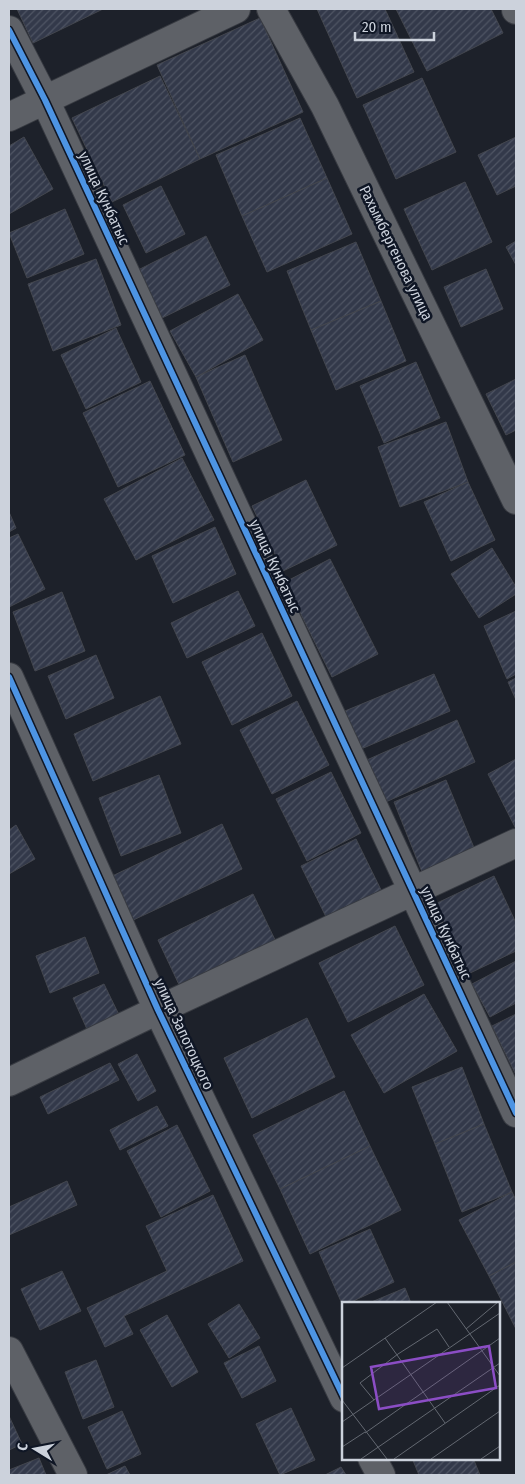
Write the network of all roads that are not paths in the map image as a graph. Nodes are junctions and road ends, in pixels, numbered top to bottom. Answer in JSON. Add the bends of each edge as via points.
{"nodes":[{"id":1,"x":236,"y":9,"type":"edge"},
{"id":2,"x":271,"y":9,"type":"edge"},
{"id":3,"x":9,"y":30,"type":"edge"},
{"id":4,"x":45,"y":100,"type":"junction"},
{"id":5,"x":9,"y":117,"type":"edge"},
{"id":6,"x":516,"y":500,"type":"edge"},
{"id":7,"x":9,"y":678,"type":"edge"},
{"id":8,"x":516,"y":843,"type":"edge"},
{"id":9,"x":413,"y":891,"type":"junction"},
{"id":10,"x":158,"y":1010,"type":"junction"},
{"id":11,"x":9,"y":1082,"type":"edge"},
{"id":12,"x":516,"y":1113,"type":"edge"},
{"id":13,"x":9,"y":1351,"type":"edge"},
{"id":14,"x":342,"y":1394,"type":"edge"},
{"id":15,"x":373,"y":1459,"type":"edge"},
{"id":16,"x":73,"y":1475,"type":"edge"},
{"id":17,"x":381,"y":1475,"type":"edge"}],
"edges":[{"from":1,"to":4,"type":"street"},
{"from":2,"to":6,"type":"street","name":"Рахымбергенова улица","via":[[325,106]]},
{"from":3,"to":4,"type":"street","name":"улица Кунбатыс"},
{"from":4,"to":5,"type":"street"},
{"from":4,"to":9,"type":"street","name":"улица Кунбатыс"},
{"from":7,"to":10,"type":"street","name":"улица Запотоцкого"},
{"from":8,"to":9,"type":"street"},
{"from":9,"to":10,"type":"street"},
{"from":9,"to":12,"type":"street","name":"улица Кунбатыс"},
{"from":10,"to":11,"type":"street"},
{"from":10,"to":14,"type":"street","name":"улица Запотоцкого"},
{"from":13,"to":16,"type":"street"},
{"from":15,"to":17,"type":"street"}]}
